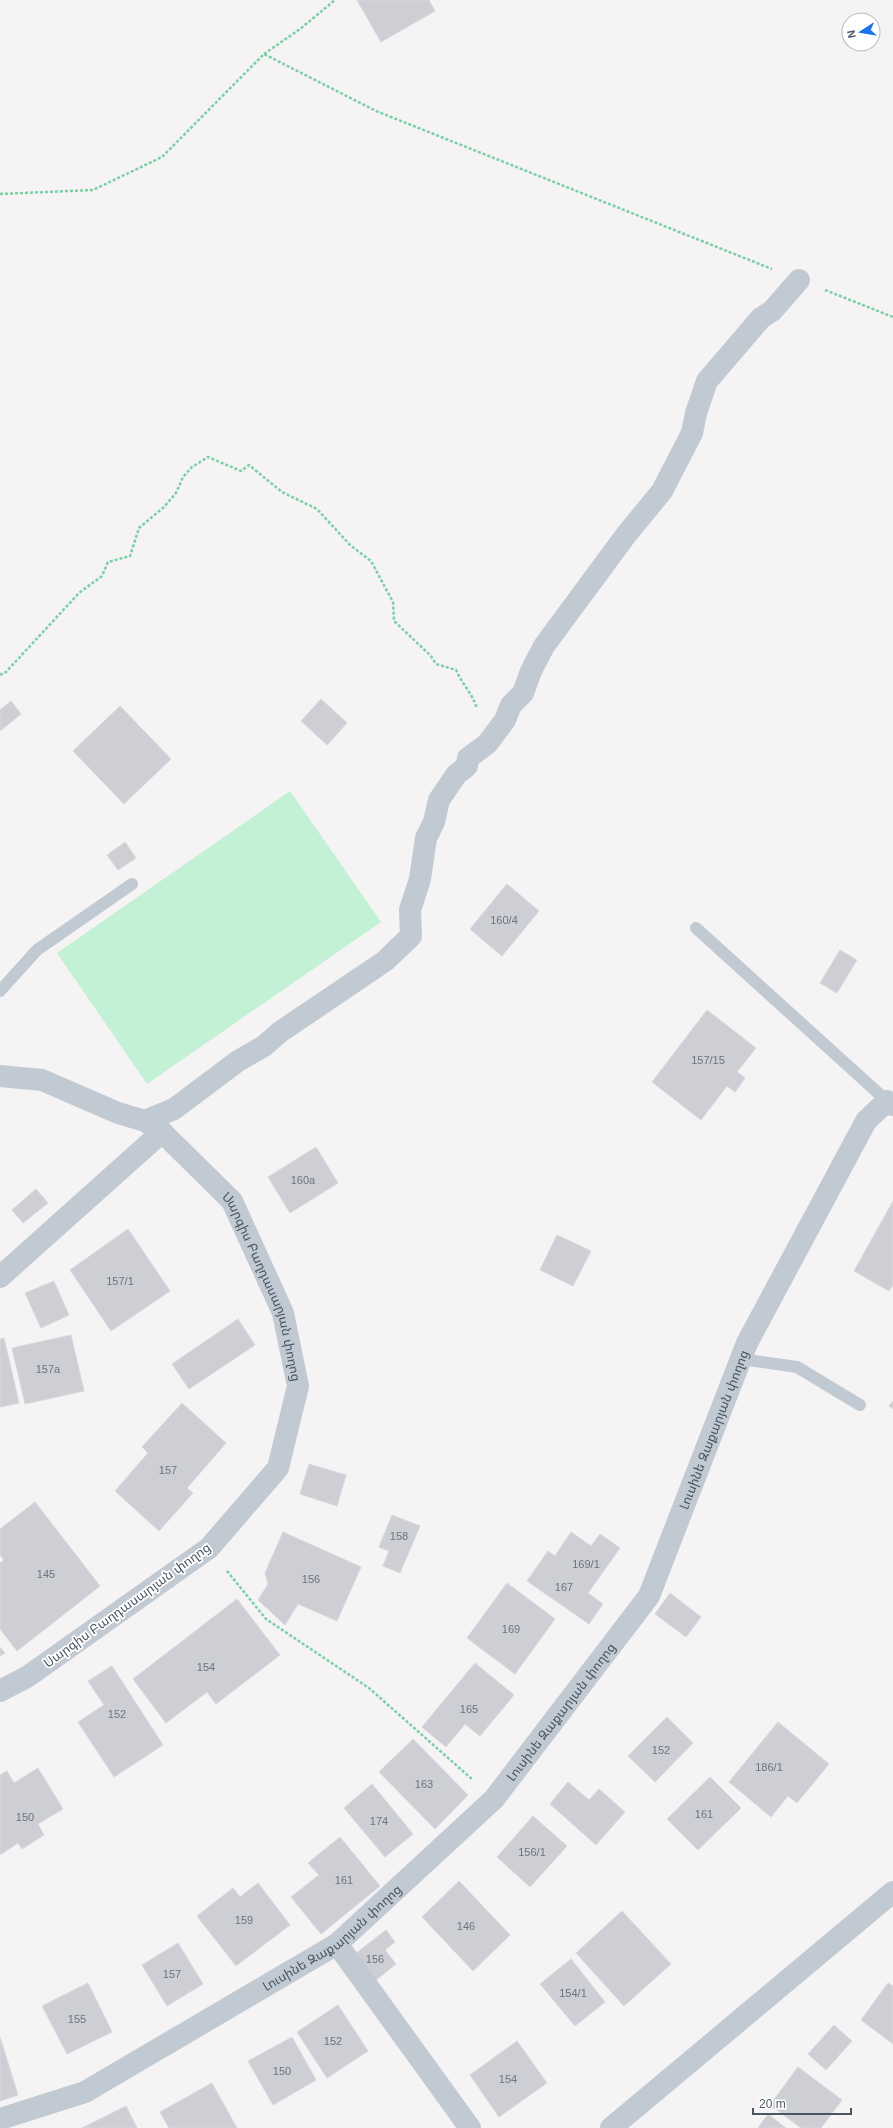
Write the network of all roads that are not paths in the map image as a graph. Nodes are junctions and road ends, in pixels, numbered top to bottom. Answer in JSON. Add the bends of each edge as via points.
{"nodes":[{"id":1,"x":799,"y":280,"type":"road end"},
{"id":2,"x":132,"y":884,"type":"dead end"},
{"id":3,"x":696,"y":928,"type":"dead end"},
{"id":4,"x":0,"y":992,"type":"edge"},
{"id":5,"x":0,"y":1076,"type":"edge"},
{"id":6,"x":890,"y":1103,"type":"edge"},
{"id":7,"x":153,"y":1127,"type":"junction"},
{"id":8,"x":0,"y":1277,"type":"edge"},
{"id":9,"x":741,"y":1359,"type":"junction"},
{"id":10,"x":860,"y":1405,"type":"dead end"},
{"id":11,"x":0,"y":1691,"type":"edge"},
{"id":12,"x":893,"y":1892,"type":"edge"},
{"id":13,"x":337,"y":1944,"type":"junction"},
{"id":14,"x":0,"y":2119,"type":"edge"},
{"id":15,"x":470,"y":2128,"type":"edge"},
{"id":16,"x":610,"y":2128,"type":"edge"}],
"edges":[{"from":1,"to":7,"type":"street","via":[[772,311],[761,318],[707,381],[692,433],[662,491],[544,646],[523,693],[511,705],[505,720],[487,744],[468,758],[467,766],[456,775],[439,800],[434,822],[426,838],[420,879],[410,910],[411,936],[385,961],[280,1032],[264,1046],[238,1061]]},
{"from":2,"to":4,"type":"lane","via":[[37,950]]},
{"from":3,"to":6,"type":"lane"},
{"from":5,"to":7,"type":"street","via":[[42,1080]]},
{"from":6,"to":9,"type":"street","name":"Լուսինե Զաքարյան փողոց","via":[[866,1121],[747,1343]]},
{"from":7,"to":8,"type":"street"},
{"from":7,"to":11,"type":"street","name":"Սարգիս Բաղդասարյան փողոց","via":[[232,1201],[283,1313],[298,1386],[278,1468],[209,1548],[27,1676]]},
{"from":9,"to":10,"type":"lane","via":[[797,1367]]},
{"from":9,"to":13,"type":"street","name":"Լուսինե Զաքարյան փողոց","via":[[649,1596],[494,1799]]},
{"from":12,"to":16,"type":"street"},
{"from":13,"to":14,"type":"street","name":"Լուսինե Զաքարյան փողոց","via":[[85,2092]]},
{"from":13,"to":15,"type":"street"}]}
